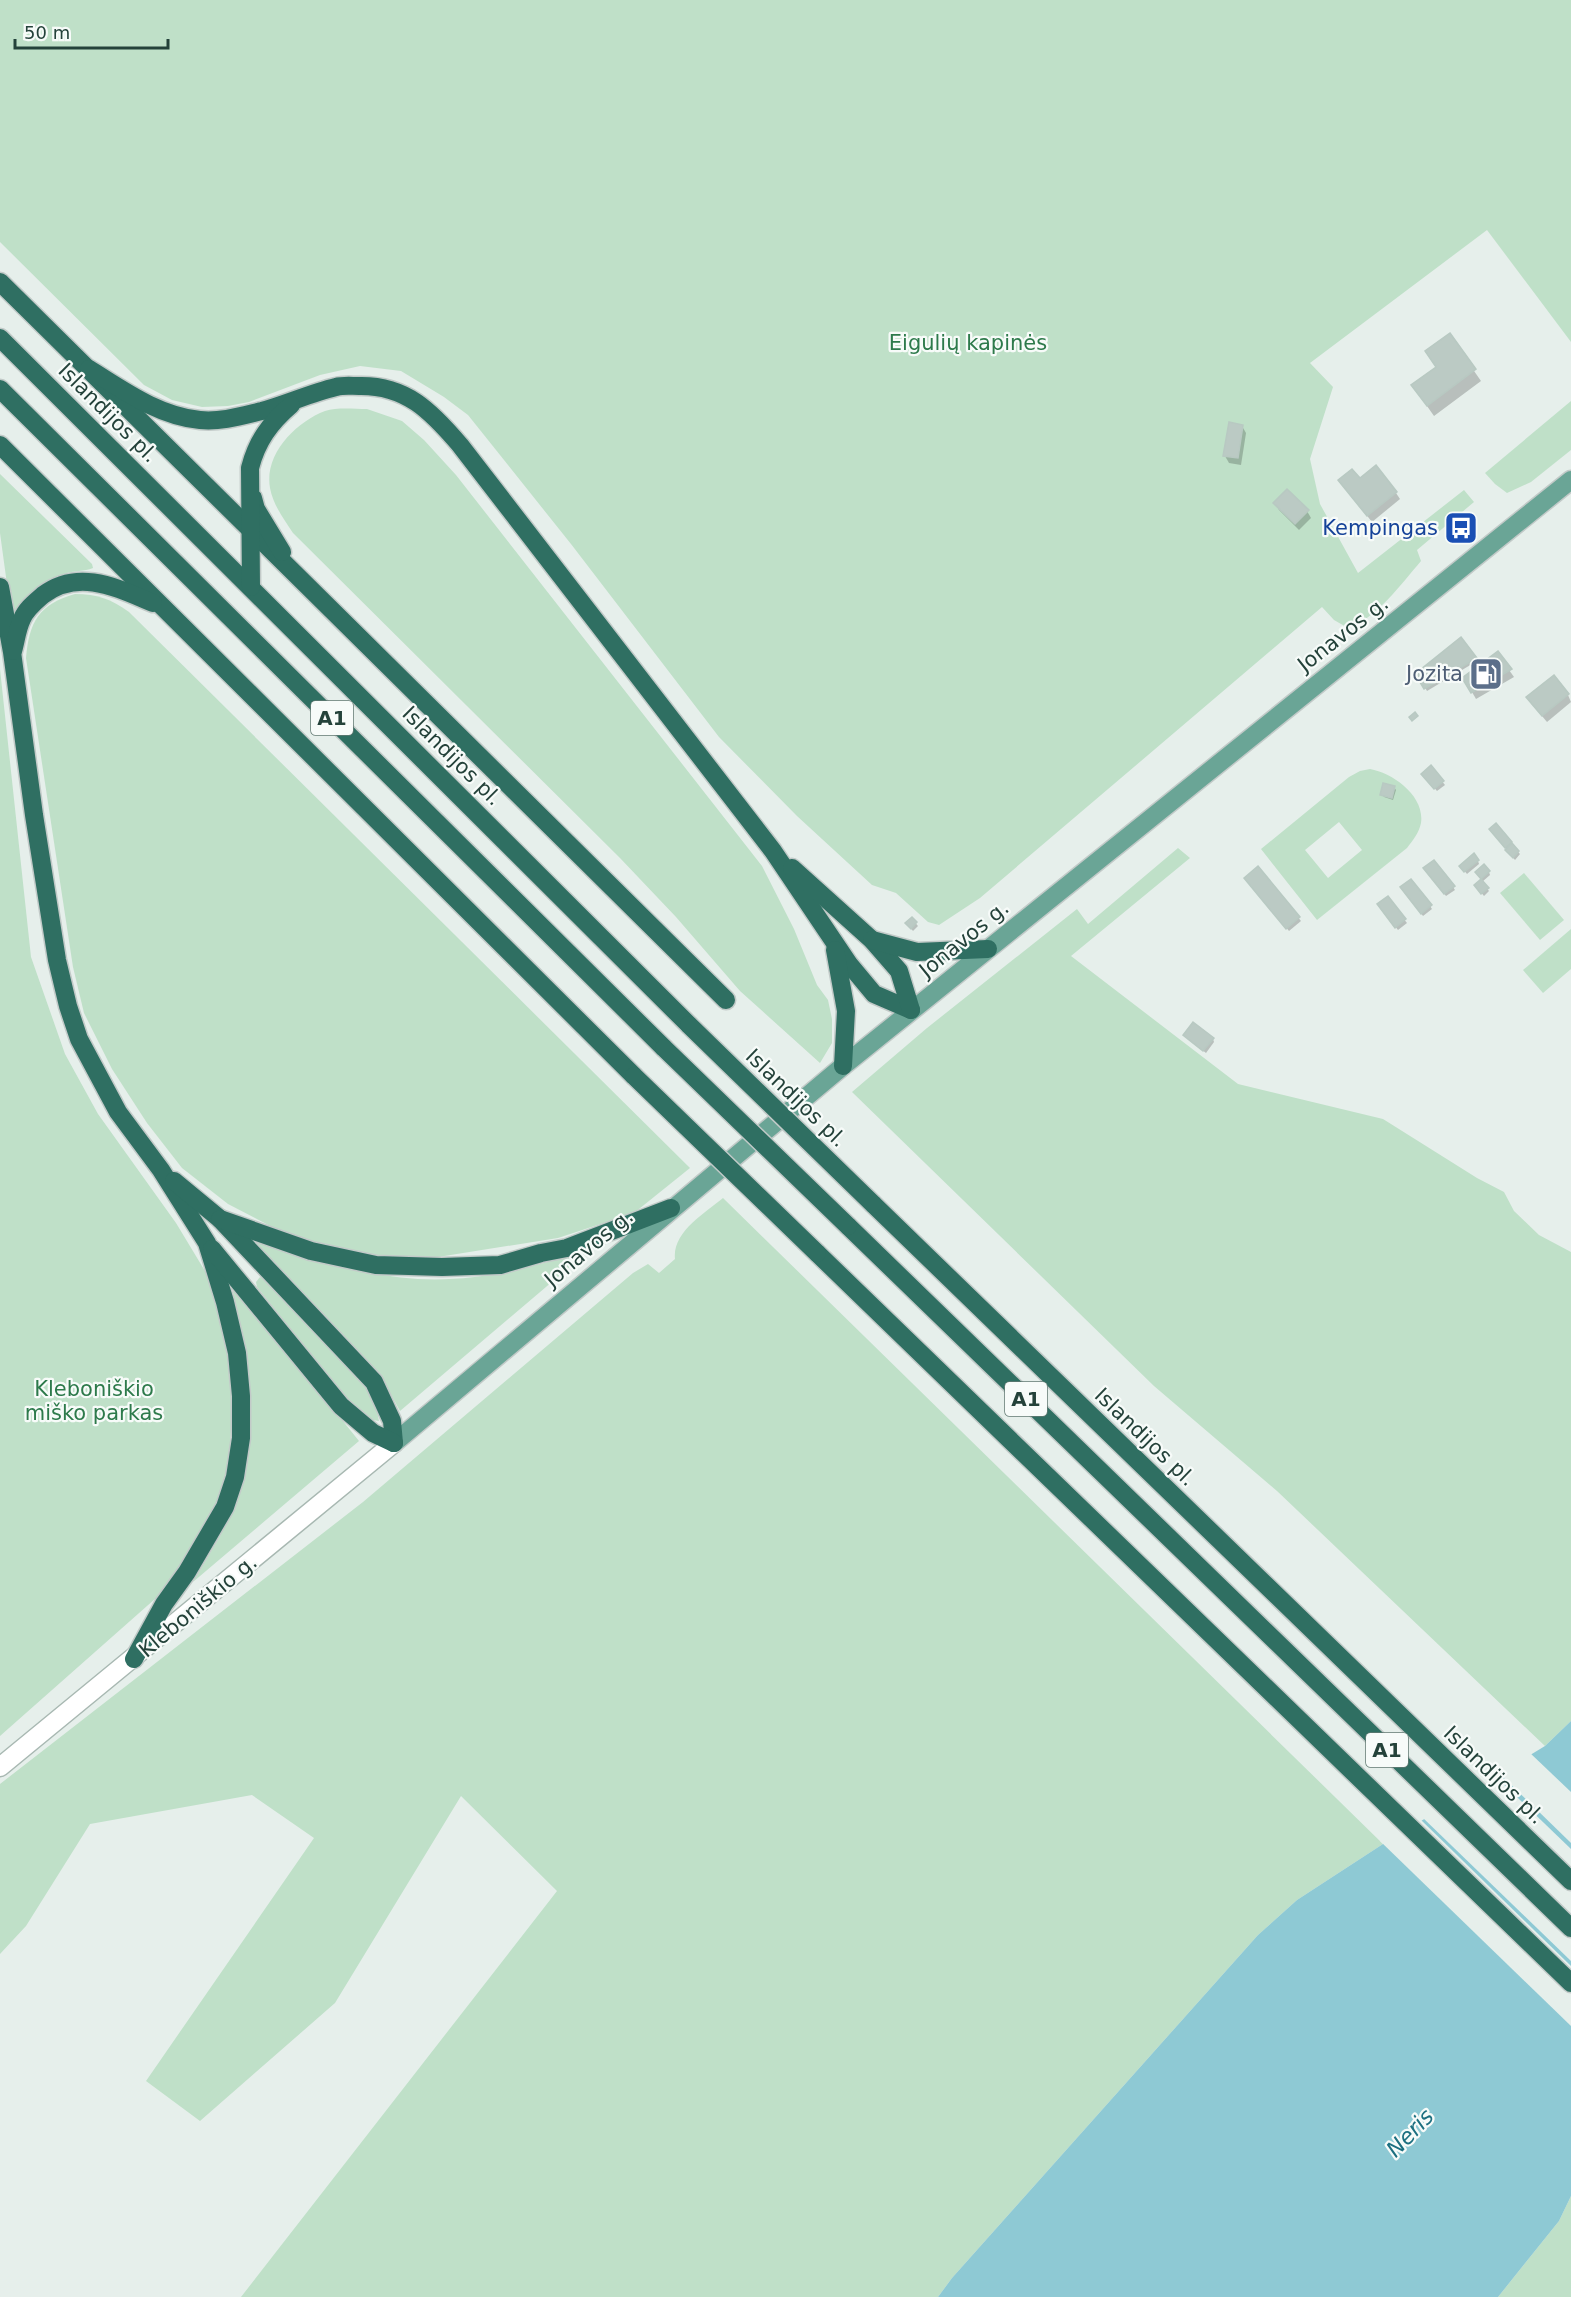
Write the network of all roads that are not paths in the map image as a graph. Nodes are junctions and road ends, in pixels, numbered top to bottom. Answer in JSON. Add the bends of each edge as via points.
{"nodes":[{"id":1,"x":0,"y":282,"type":"edge"},
{"id":2,"x":0,"y":338,"type":"edge"},
{"id":3,"x":88,"y":369,"type":"junction"},
{"id":4,"x":0,"y":389,"type":"edge"},
{"id":5,"x":294,"y":402,"type":"junction"},
{"id":6,"x":0,"y":445,"type":"edge"},
{"id":7,"x":1571,"y":480,"type":"edge"},
{"id":8,"x":250,"y":485,"type":"junction"},
{"id":9,"x":250,"y":530,"type":"junction"},
{"id":10,"x":295,"y":574,"type":"junction"},
{"id":11,"x":0,"y":587,"type":"edge"},
{"id":12,"x":250,"y":587,"type":"junction"},
{"id":13,"x":163,"y":607,"type":"junction"},
{"id":14,"x":12,"y":652,"type":"junction"},
{"id":15,"x":773,"y":851,"type":"junction"},
{"id":16,"x":872,"y":940,"type":"junction"},
{"id":17,"x":834,"y":945,"type":"junction"},
{"id":18,"x":988,"y":949,"type":"junction"},
{"id":19,"x":726,"y":1000,"type":"dead end"},
{"id":20,"x":911,"y":1010,"type":"junction"},
{"id":21,"x":843,"y":1066,"type":"junction"},
{"id":22,"x":161,"y":1170,"type":"junction"},
{"id":23,"x":671,"y":1209,"type":"junction"},
{"id":24,"x":220,"y":1219,"type":"junction"},
{"id":25,"x":207,"y":1242,"type":"junction"},
{"id":26,"x":394,"y":1443,"type":"junction"},
{"id":27,"x":134,"y":1659,"type":"junction"},
{"id":28,"x":0,"y":1767,"type":"edge"},
{"id":29,"x":1571,"y":1881,"type":"edge"},
{"id":30,"x":1571,"y":1928,"type":"edge"},
{"id":31,"x":1571,"y":1983,"type":"edge"}],
"edges":[{"from":1,"to":3,"type":"highway"},
{"from":2,"to":12,"type":"highway","name":"Islandijos pl.","number":"A1"},
{"from":3,"to":5,"type":"highway","via":[[142,401],[199,420],[232,419]]},
{"from":3,"to":9,"type":"highway"},
{"from":4,"to":30,"type":"highway","number":"A1","bridge":true,"via":[[664,1048]]},
{"from":5,"to":8,"type":"highway","via":[[263,433],[250,468]]},
{"from":5,"to":15,"type":"highway","via":[[338,387],[371,386],[402,392],[436,418]]},
{"from":6,"to":13,"type":"highway"},
{"from":7,"to":18,"type":"main road","name":"Jonavos g."},
{"from":8,"to":9,"type":"highway"},
{"from":8,"to":10,"type":"highway","via":[[256,509]]},
{"from":9,"to":10,"type":"highway"},
{"from":9,"to":12,"type":"highway"},
{"from":10,"to":19,"type":"highway"},
{"from":11,"to":14,"type":"highway"},
{"from":12,"to":29,"type":"highway","name":"Islandijos pl.","number":"A1","bridge":true,"via":[[689,1025]]},
{"from":13,"to":14,"type":"highway","via":[[106,583],[67,583],[33,603],[22,618]]},
{"from":13,"to":31,"type":"highway","bridge":true,"via":[[634,1076]]},
{"from":14,"to":22,"type":"highway","via":[[48,904],[68,1006],[79,1039],[118,1112]]},
{"from":15,"to":16,"type":"highway"},
{"from":15,"to":17,"type":"highway"},
{"from":16,"to":18,"type":"highway","via":[[916,952]]},
{"from":16,"to":20,"type":"highway","via":[[899,971]]},
{"from":17,"to":20,"type":"highway","via":[[874,994]]},
{"from":17,"to":21,"type":"highway","via":[[846,1011]]},
{"from":18,"to":20,"type":"main road","name":"Jonavos g."},
{"from":20,"to":21,"type":"main road","name":"Jonavos g."},
{"from":21,"to":23,"type":"main road","name":"Jonavos g."},
{"from":22,"to":24,"type":"highway"},
{"from":22,"to":25,"type":"highway"},
{"from":23,"to":24,"type":"highway","via":[[567,1248],[500,1265],[442,1267],[376,1266],[311,1251]]},
{"from":23,"to":26,"type":"main road","name":"Jonavos g."},
{"from":24,"to":26,"type":"highway","via":[[374,1382],[392,1420]]},
{"from":25,"to":26,"type":"highway","via":[[341,1406],[373,1433]]},
{"from":25,"to":27,"type":"highway","via":[[237,1353],[241,1396],[235,1477],[225,1507]]},
{"from":26,"to":27,"type":"street","name":"Kleboniškio g."},
{"from":27,"to":28,"type":"street","name":"Kleboniškio g."}]}
